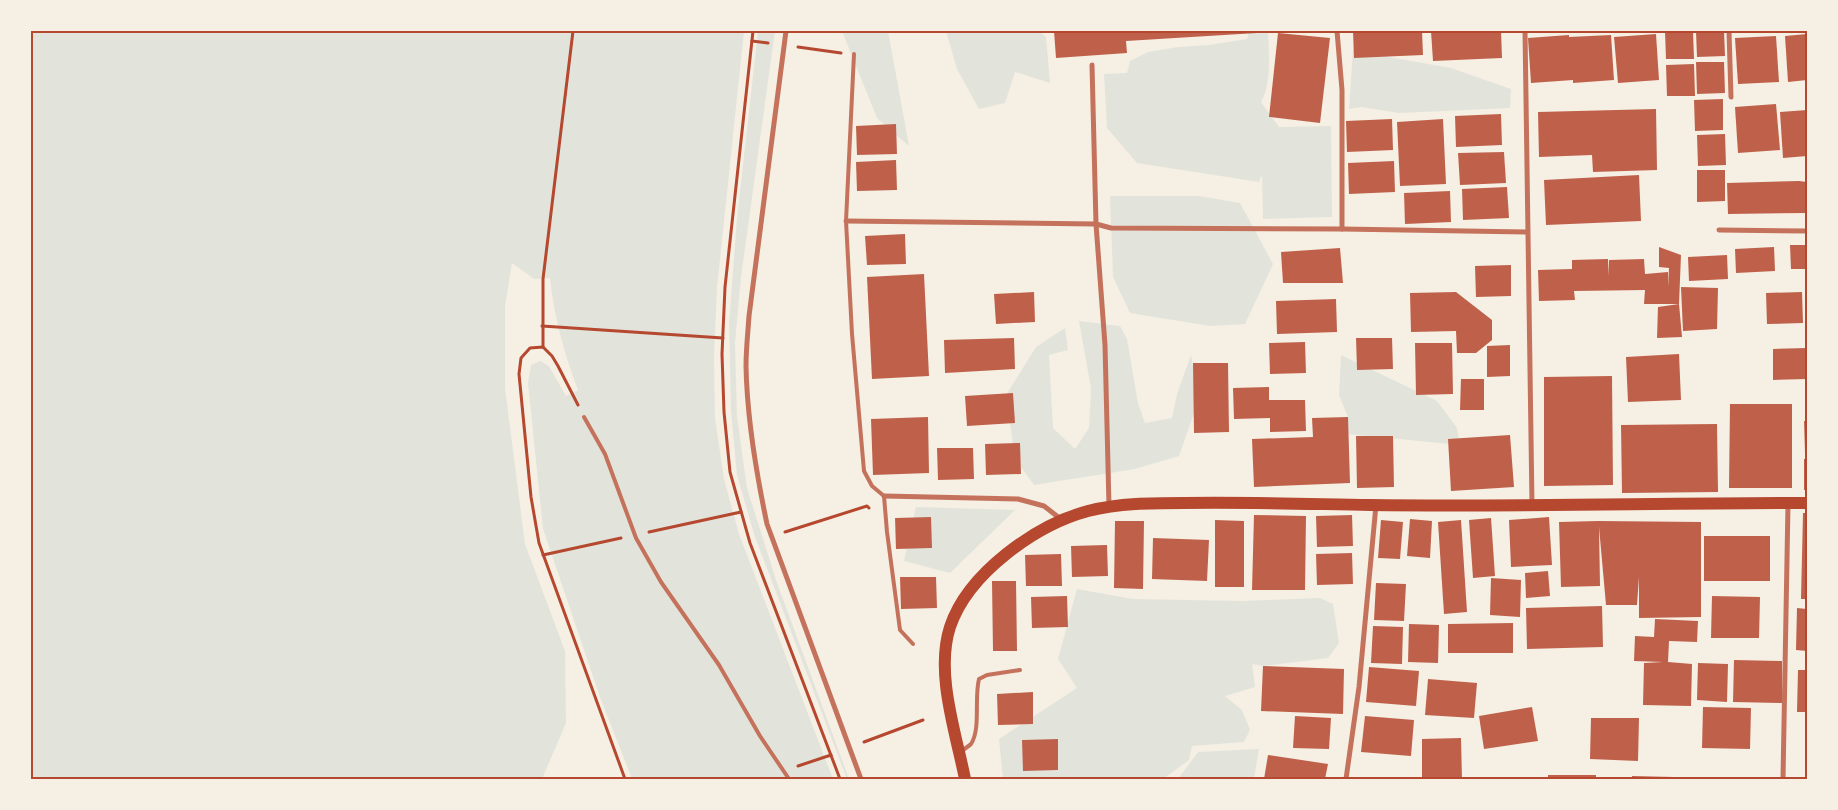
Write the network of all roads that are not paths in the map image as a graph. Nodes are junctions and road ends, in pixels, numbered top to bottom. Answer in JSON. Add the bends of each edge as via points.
{"nodes":[{"id":1,"x":786,"y":31,"type":"edge"},
{"id":2,"x":1337,"y":31,"type":"edge"},
{"id":3,"x":1525,"y":31,"type":"edge"},
{"id":4,"x":1729,"y":31,"type":"edge"},
{"id":5,"x":854,"y":54,"type":"road end"},
{"id":6,"x":1092,"y":65,"type":"dead end"},
{"id":7,"x":1730,"y":97,"type":"dead end"},
{"id":8,"x":846,"y":221,"type":"junction"},
{"id":9,"x":1096,"y":224,"type":"junction"},
{"id":10,"x":1342,"y":229,"type":"junction"},
{"id":11,"x":1719,"y":230,"type":"dead end"},
{"id":12,"x":1807,"y":231,"type":"edge"},
{"id":13,"x":1527,"y":232,"type":"junction"},
{"id":14,"x":584,"y":416,"type":"road end"},
{"id":15,"x":884,"y":496,"type":"junction"},
{"id":16,"x":1788,"y":503,"type":"junction"},
{"id":17,"x":1807,"y":503,"type":"edge"},
{"id":18,"x":1532,"y":504,"type":"junction"},
{"id":19,"x":1376,"y":505,"type":"junction"},
{"id":20,"x":1108,"y":506,"type":"junction"},
{"id":21,"x":1062,"y":520,"type":"junction"},
{"id":22,"x":913,"y":644,"type":"dead end"},
{"id":23,"x":1020,"y":670,"type":"dead end"},
{"id":24,"x":960,"y":752,"type":"junction"},
{"id":25,"x":789,"y":779,"type":"edge"},
{"id":26,"x":861,"y":779,"type":"edge"},
{"id":27,"x":966,"y":779,"type":"edge"},
{"id":28,"x":1346,"y":779,"type":"edge"},
{"id":29,"x":1783,"y":779,"type":"edge"}],
"edges":[{"from":1,"to":26,"type":"street","via":[[749,316],[748,412],[767,524]]},
{"from":2,"to":10,"type":"street","via":[[1342,90]]},
{"from":3,"to":13,"type":"street"},
{"from":4,"to":7,"type":"street"},
{"from":5,"to":8,"type":"lane"},
{"from":6,"to":9,"type":"street"},
{"from":8,"to":9,"type":"street"},
{"from":8,"to":15,"type":"lane","via":[[864,471],[872,486]]},
{"from":9,"to":10,"type":"street","via":[[1111,228]]},
{"from":9,"to":20,"type":"street","via":[[1105,345]]},
{"from":10,"to":13,"type":"street"},
{"from":11,"to":12,"type":"street"},
{"from":13,"to":18,"type":"street"},
{"from":14,"to":25,"type":"lane","via":[[605,454],[636,538]]},
{"from":15,"to":21,"type":"street","via":[[1018,499],[1044,506]]},
{"from":15,"to":22,"type":"lane","via":[[900,630]]},
{"from":16,"to":17,"type":"main road"},
{"from":16,"to":18,"type":"main road"},
{"from":16,"to":29,"type":"street"},
{"from":18,"to":19,"type":"main road"},
{"from":19,"to":20,"type":"main road","via":[[1205,502]]},
{"from":19,"to":28,"type":"street","via":[[1360,687]]},
{"from":20,"to":21,"type":"main road"},
{"from":21,"to":24,"type":"main road","via":[[1005,554],[963,601],[950,626],[946,684]]},
{"from":23,"to":24,"type":"lane","via":[[987,675],[979,680],[976,725],[971,744]]},
{"from":24,"to":27,"type":"main road"}]}
